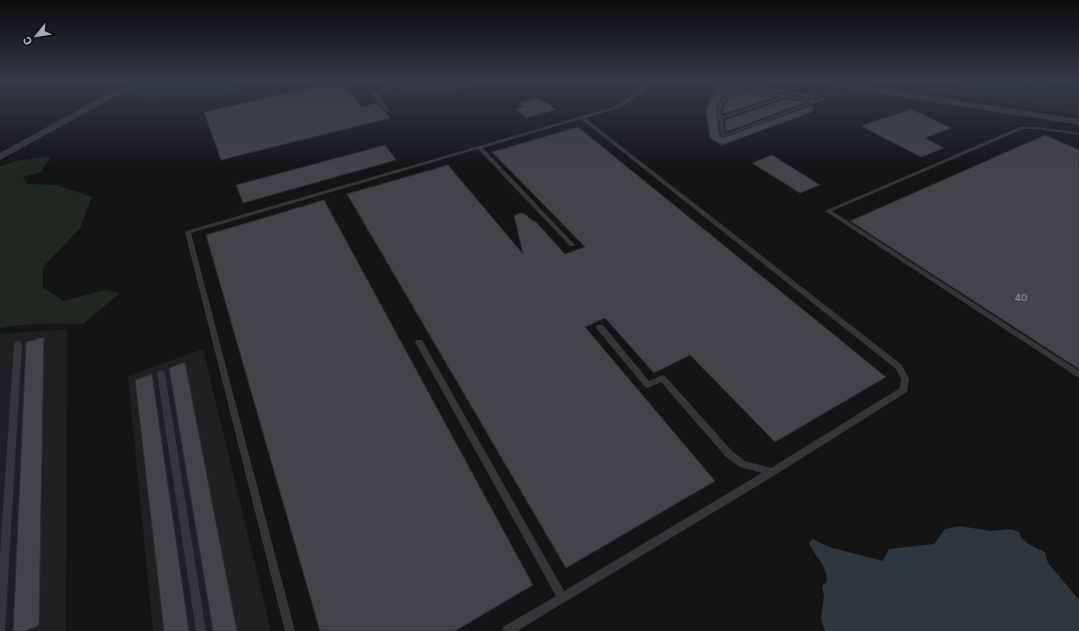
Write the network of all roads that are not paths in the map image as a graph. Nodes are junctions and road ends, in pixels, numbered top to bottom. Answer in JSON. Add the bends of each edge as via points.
{"nodes":[{"id":1,"x":84,"y":110,"type":"edge"},
{"id":2,"x":608,"y":110,"type":"edge"},
{"id":3,"x":719,"y":110,"type":"edge"},
{"id":4,"x":743,"y":110,"type":"edge"},
{"id":5,"x":793,"y":110,"type":"edge"},
{"id":6,"x":1006,"y":110,"type":"edge"},
{"id":7,"x":582,"y":118,"type":"junction"},
{"id":8,"x":720,"y":118,"type":"junction"},
{"id":9,"x":1079,"y":122,"type":"edge"},
{"id":10,"x":1079,"y":134,"type":"edge"},
{"id":11,"x":479,"y":148,"type":"junction"},
{"id":12,"x":0,"y":157,"type":"edge"},
{"id":13,"x":572,"y":245,"type":"dead end"},
{"id":14,"x":600,"y":328,"type":"dead end"},
{"id":15,"x":419,"y":342,"type":"dead end"},
{"id":16,"x":18,"y":344,"type":"dead end"},
{"id":17,"x":161,"y":373,"type":"dead end"},
{"id":18,"x":1079,"y":375,"type":"edge"},
{"id":19,"x":772,"y":472,"type":"junction"},
{"id":20,"x":4,"y":499,"type":"edge"},
{"id":21,"x":562,"y":597,"type":"junction"},
{"id":22,"x":0,"y":631,"type":"edge"},
{"id":23,"x":201,"y":631,"type":"edge"},
{"id":24,"x":290,"y":631,"type":"edge"},
{"id":25,"x":506,"y":631,"type":"edge"}],
"edges":[{"from":1,"to":12,"type":"street"},
{"from":2,"to":7,"type":"lane"},
{"from":3,"to":8,"type":"lane"},
{"from":4,"to":8,"type":"lane"},
{"from":5,"to":8,"type":"lane","via":[[723,136]]},
{"from":6,"to":9,"type":"street"},
{"from":7,"to":11,"type":"lane"},
{"from":7,"to":19,"type":"lane","via":[[898,367],[905,379],[904,390]]},
{"from":10,"to":18,"type":"lane","via":[[1022,128],[828,211]]},
{"from":11,"to":13,"type":"lane"},
{"from":11,"to":24,"type":"lane","via":[[188,232]]},
{"from":14,"to":19,"type":"lane","via":[[648,385],[662,378],[729,454],[743,464]]},
{"from":15,"to":21,"type":"lane"},
{"from":16,"to":20,"type":"lane"},
{"from":17,"to":23,"type":"lane"},
{"from":19,"to":21,"type":"lane"},
{"from":20,"to":22,"type":"lane"},
{"from":21,"to":25,"type":"lane"}]}
